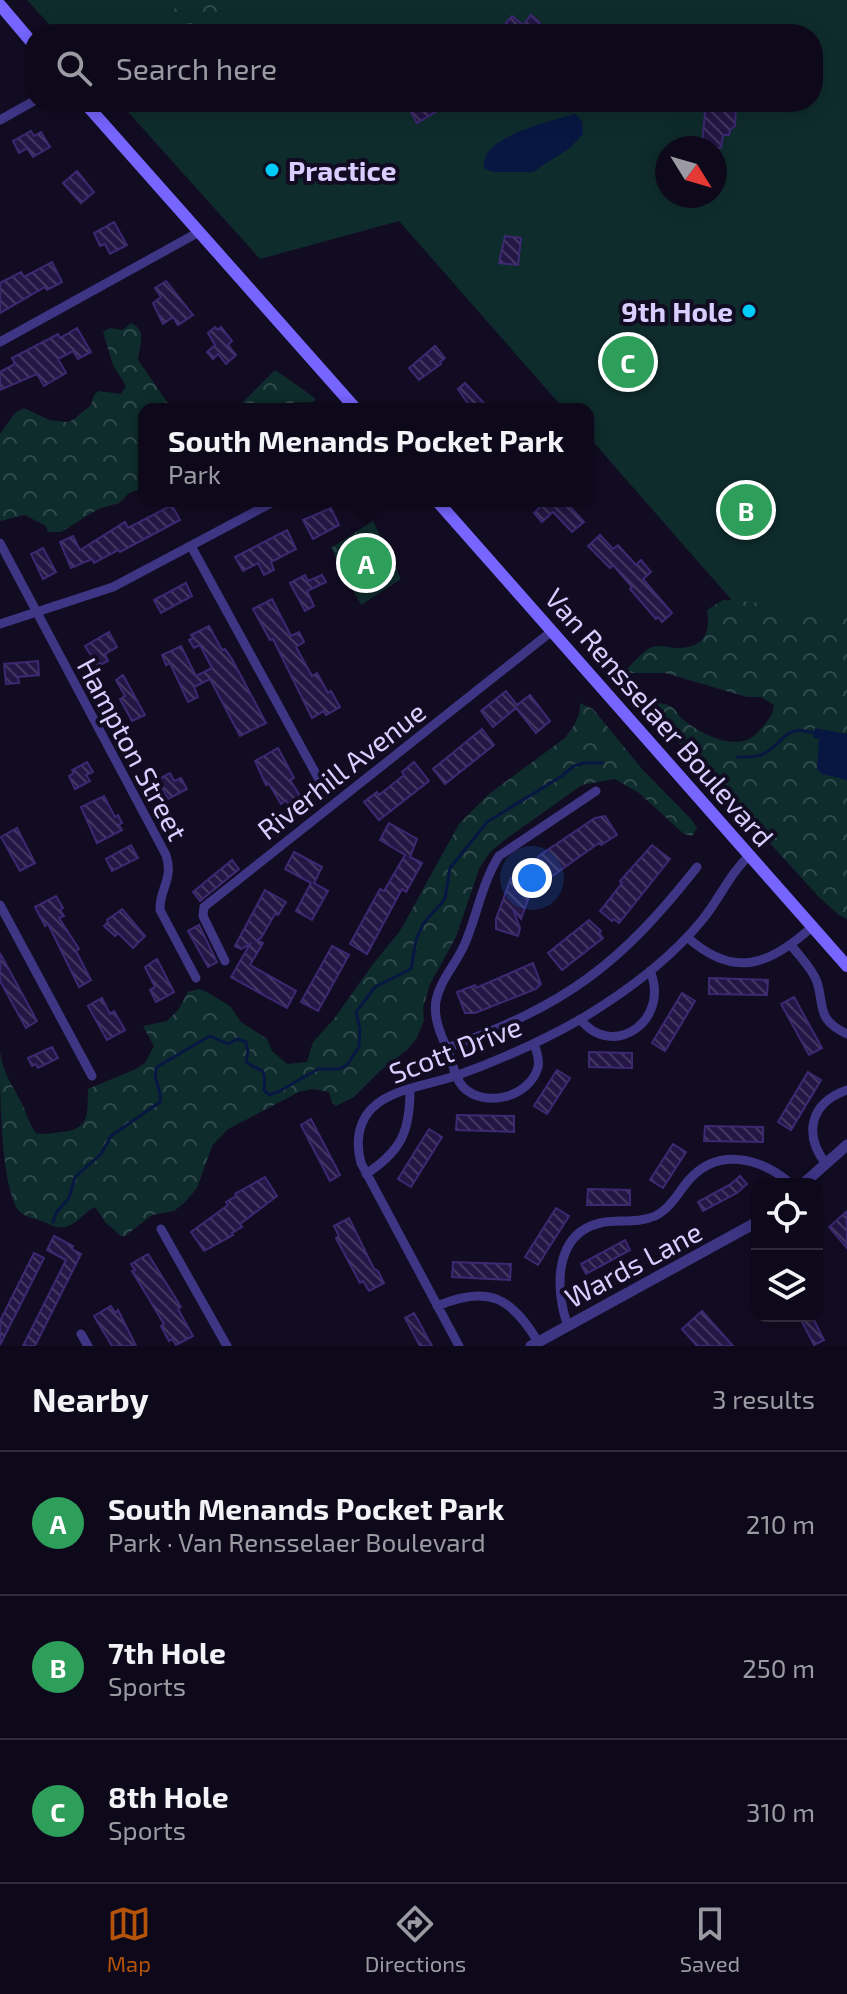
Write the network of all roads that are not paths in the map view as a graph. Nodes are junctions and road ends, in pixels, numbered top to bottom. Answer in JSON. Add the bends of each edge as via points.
{"nodes":[{"id":1,"x":0,"y":5,"type":"edge"},
{"id":2,"x":24,"y":33,"type":"edge"},
{"id":3,"x":24,"y":107,"type":"edge"},
{"id":4,"x":93,"y":112,"type":"edge"},
{"id":5,"x":0,"y":120,"type":"edge"},
{"id":6,"x":199,"y":232,"type":"junction"},
{"id":7,"x":0,"y":342,"type":"edge"},
{"id":8,"x":351,"y":403,"type":"edge"},
{"id":9,"x":264,"y":507,"type":"edge"},
{"id":10,"x":442,"y":507,"type":"edge"},
{"id":11,"x":0,"y":543,"type":"edge"},
{"id":12,"x":191,"y":546,"type":"junction"},
{"id":13,"x":35,"y":613,"type":"junction"},
{"id":14,"x":0,"y":624,"type":"edge"},
{"id":15,"x":552,"y":631,"type":"junction"},
{"id":16,"x":322,"y":785,"type":"dead end"},
{"id":17,"x":596,"y":791,"type":"dead end"},
{"id":18,"x":750,"y":855,"type":"junction"},
{"id":19,"x":697,"y":867,"type":"dead end"},
{"id":20,"x":0,"y":905,"type":"edge"},
{"id":21,"x":813,"y":926,"type":"junction"},
{"id":22,"x":687,"y":937,"type":"junction"},
{"id":23,"x":791,"y":945,"type":"junction"},
{"id":24,"x":225,"y":961,"type":"dead end"},
{"id":25,"x":847,"y":966,"type":"edge"},
{"id":26,"x":650,"y":971,"type":"junction"},
{"id":27,"x":196,"y":978,"type":"dead end"},
{"id":28,"x":580,"y":1019,"type":"junction"},
{"id":29,"x":847,"y":1034,"type":"edge"},
{"id":30,"x":534,"y":1043,"type":"junction"},
{"id":31,"x":447,"y":1048,"type":"junction"},
{"id":32,"x":457,"y":1075,"type":"junction"},
{"id":33,"x":92,"y":1076,"type":"dead end"},
{"id":34,"x":410,"y":1090,"type":"junction"},
{"id":35,"x":847,"y":1090,"type":"edge"},
{"id":36,"x":844,"y":1153,"type":"edge"},
{"id":37,"x":826,"y":1164,"type":"junction"},
{"id":38,"x":366,"y":1174,"type":"junction"},
{"id":39,"x":782,"y":1178,"type":"edge"},
{"id":40,"x":810,"y":1178,"type":"edge"},
{"id":41,"x":751,"y":1225,"type":"edge"},
{"id":42,"x":161,"y":1229,"type":"dead end"},
{"id":43,"x":437,"y":1306,"type":"junction"},
{"id":44,"x":568,"y":1326,"type":"junction"},
{"id":45,"x":81,"y":1334,"type":"dead end"},
{"id":46,"x":534,"y":1344,"type":"edge"},
{"id":47,"x":88,"y":1346,"type":"edge"},
{"id":48,"x":227,"y":1346,"type":"edge"},
{"id":49,"x":459,"y":1346,"type":"edge"}],
"edges":[{"from":1,"to":2,"type":"main road"},
{"from":3,"to":5,"type":"street"},
{"from":4,"to":6,"type":"main road"},
{"from":6,"to":7,"type":"street"},
{"from":6,"to":8,"type":"main road"},
{"from":9,"to":12,"type":"street"},
{"from":10,"to":15,"type":"main road","name":"Van Rensselaer Boulevard"},
{"from":11,"to":13,"type":"street","name":"Hampton Street"},
{"from":12,"to":13,"type":"street","via":[[113,587]]},
{"from":12,"to":16,"type":"street"},
{"from":13,"to":14,"type":"street"},
{"from":13,"to":27,"type":"street","name":"Hampton Street","via":[[166,855],[169,878],[160,912]]},
{"from":15,"to":18,"type":"main road","name":"Van Rensselaer Boulevard"},
{"from":15,"to":24,"type":"street","name":"Riverhill Avenue","via":[[205,906],[203,915]]},
{"from":17,"to":31,"type":"street","via":[[506,849],[496,861],[464,946],[437,997],[437,1021]]},
{"from":18,"to":21,"type":"main road","name":"Van Rensselaer Boulevard"},
{"from":18,"to":22,"type":"street","name":"Scott Drive"},
{"from":19,"to":31,"type":"street","via":[[632,942],[587,981],[517,1020]]},
{"from":20,"to":33,"type":"street"},
{"from":21,"to":23,"type":"street"},
{"from":21,"to":25,"type":"main road","name":"Van Rensselaer Boulevard"},
{"from":22,"to":23,"type":"street","via":[[712,956],[739,964],[762,960]]},
{"from":22,"to":26,"type":"street","name":"Scott Drive"},
{"from":23,"to":29,"type":"street","via":[[815,979],[824,1016]]},
{"from":26,"to":28,"type":"street","name":"Scott Drive"},
{"from":26,"to":28,"type":"street","via":[[656,1000],[638,1028],[603,1035]]},
{"from":28,"to":30,"type":"street","name":"Scott Drive"},
{"from":30,"to":32,"type":"street","name":"Scott Drive"},
{"from":30,"to":32,"type":"street","via":[[536,1071],[517,1093],[480,1097],[464,1088]]},
{"from":31,"to":32,"type":"street"},
{"from":32,"to":34,"type":"street","name":"Scott Drive"},
{"from":34,"to":38,"type":"street","via":[[401,1142]]},
{"from":34,"to":38,"type":"street","name":"Scott Drive","via":[[380,1102],[362,1123],[357,1147]]},
{"from":35,"to":37,"type":"street","via":[[829,1100],[815,1118],[814,1144]]},
{"from":36,"to":37,"type":"street"},
{"from":37,"to":40,"type":"street"},
{"from":38,"to":43,"type":"street","name":"Scott Drive"},
{"from":39,"to":44,"type":"street","via":[[762,1165],[718,1161],[697,1172],[656,1215],[586,1229],[569,1248],[559,1271],[560,1305]]},
{"from":41,"to":44,"type":"street","name":"Wards Lane"},
{"from":42,"to":48,"type":"street"},
{"from":43,"to":46,"type":"street","via":[[470,1295],[495,1298],[519,1314]]},
{"from":43,"to":49,"type":"street","name":"Scott Drive"},
{"from":44,"to":46,"type":"street","name":"Wards Lane"},
{"from":45,"to":47,"type":"street"}]}
